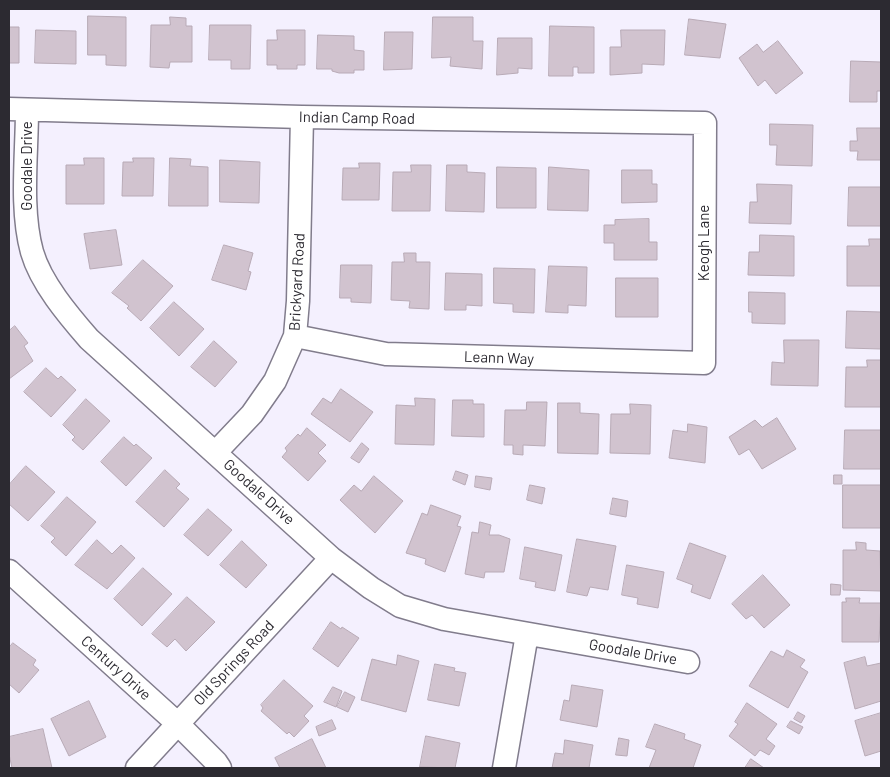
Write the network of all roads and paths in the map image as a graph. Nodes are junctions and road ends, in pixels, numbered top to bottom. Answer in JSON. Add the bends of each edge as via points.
{"nodes":[{"id":1,"x":18,"y":110,"type":"edge"},
{"id":2,"x":302,"y":117,"type":"junction"},
{"id":3,"x":705,"y":123,"type":"joint"},
{"id":4,"x":295,"y":336,"type":"junction"},
{"id":5,"x":704,"y":363,"type":"joint"},
{"id":6,"x":216,"y":452,"type":"junction"},
{"id":7,"x":331,"y":558,"type":"junction"},
{"id":8,"x":9,"y":571,"type":"edge"},
{"id":9,"x":527,"y":634,"type":"junction"},
{"id":10,"x":688,"y":662,"type":"dead end"},
{"id":11,"x":178,"y":724,"type":"junction"},
{"id":12,"x":137,"y":768,"type":"edge"},
{"id":13,"x":220,"y":768,"type":"edge"},
{"id":14,"x":504,"y":768,"type":"edge"}],
"edges":[{"from":1,"to":2,"type":"street","name":"Indian Camp Road"},
{"from":1,"to":6,"type":"street","name":"Goodale Drive","via":[[32,253],[47,283],[89,339]]},
{"from":2,"to":3,"type":"street","name":"Indian Camp Road"},
{"from":2,"to":4,"type":"street","name":"Brickyard Road"},
{"from":3,"to":5,"type":"street","name":"Keogh Lane"},
{"from":4,"to":5,"type":"street","name":"Leann Way","via":[[386,354]]},
{"from":4,"to":6,"type":"street","name":"Brickyard Road","via":[[275,381],[252,414]]},
{"from":6,"to":7,"type":"street","name":"Goodale Drive"},
{"from":7,"to":9,"type":"street","name":"Goodale Drive","via":[[400,606],[444,619]]},
{"from":7,"to":11,"type":"street","name":"Old Springs Road"},
{"from":8,"to":11,"type":"street","name":"Century Drive"},
{"from":9,"to":10,"type":"street","name":"Goodale Drive"},
{"from":9,"to":14,"type":"street"},
{"from":11,"to":12,"type":"street","name":"Old Springs Road"},
{"from":11,"to":13,"type":"street","name":"Century Drive"}]}
